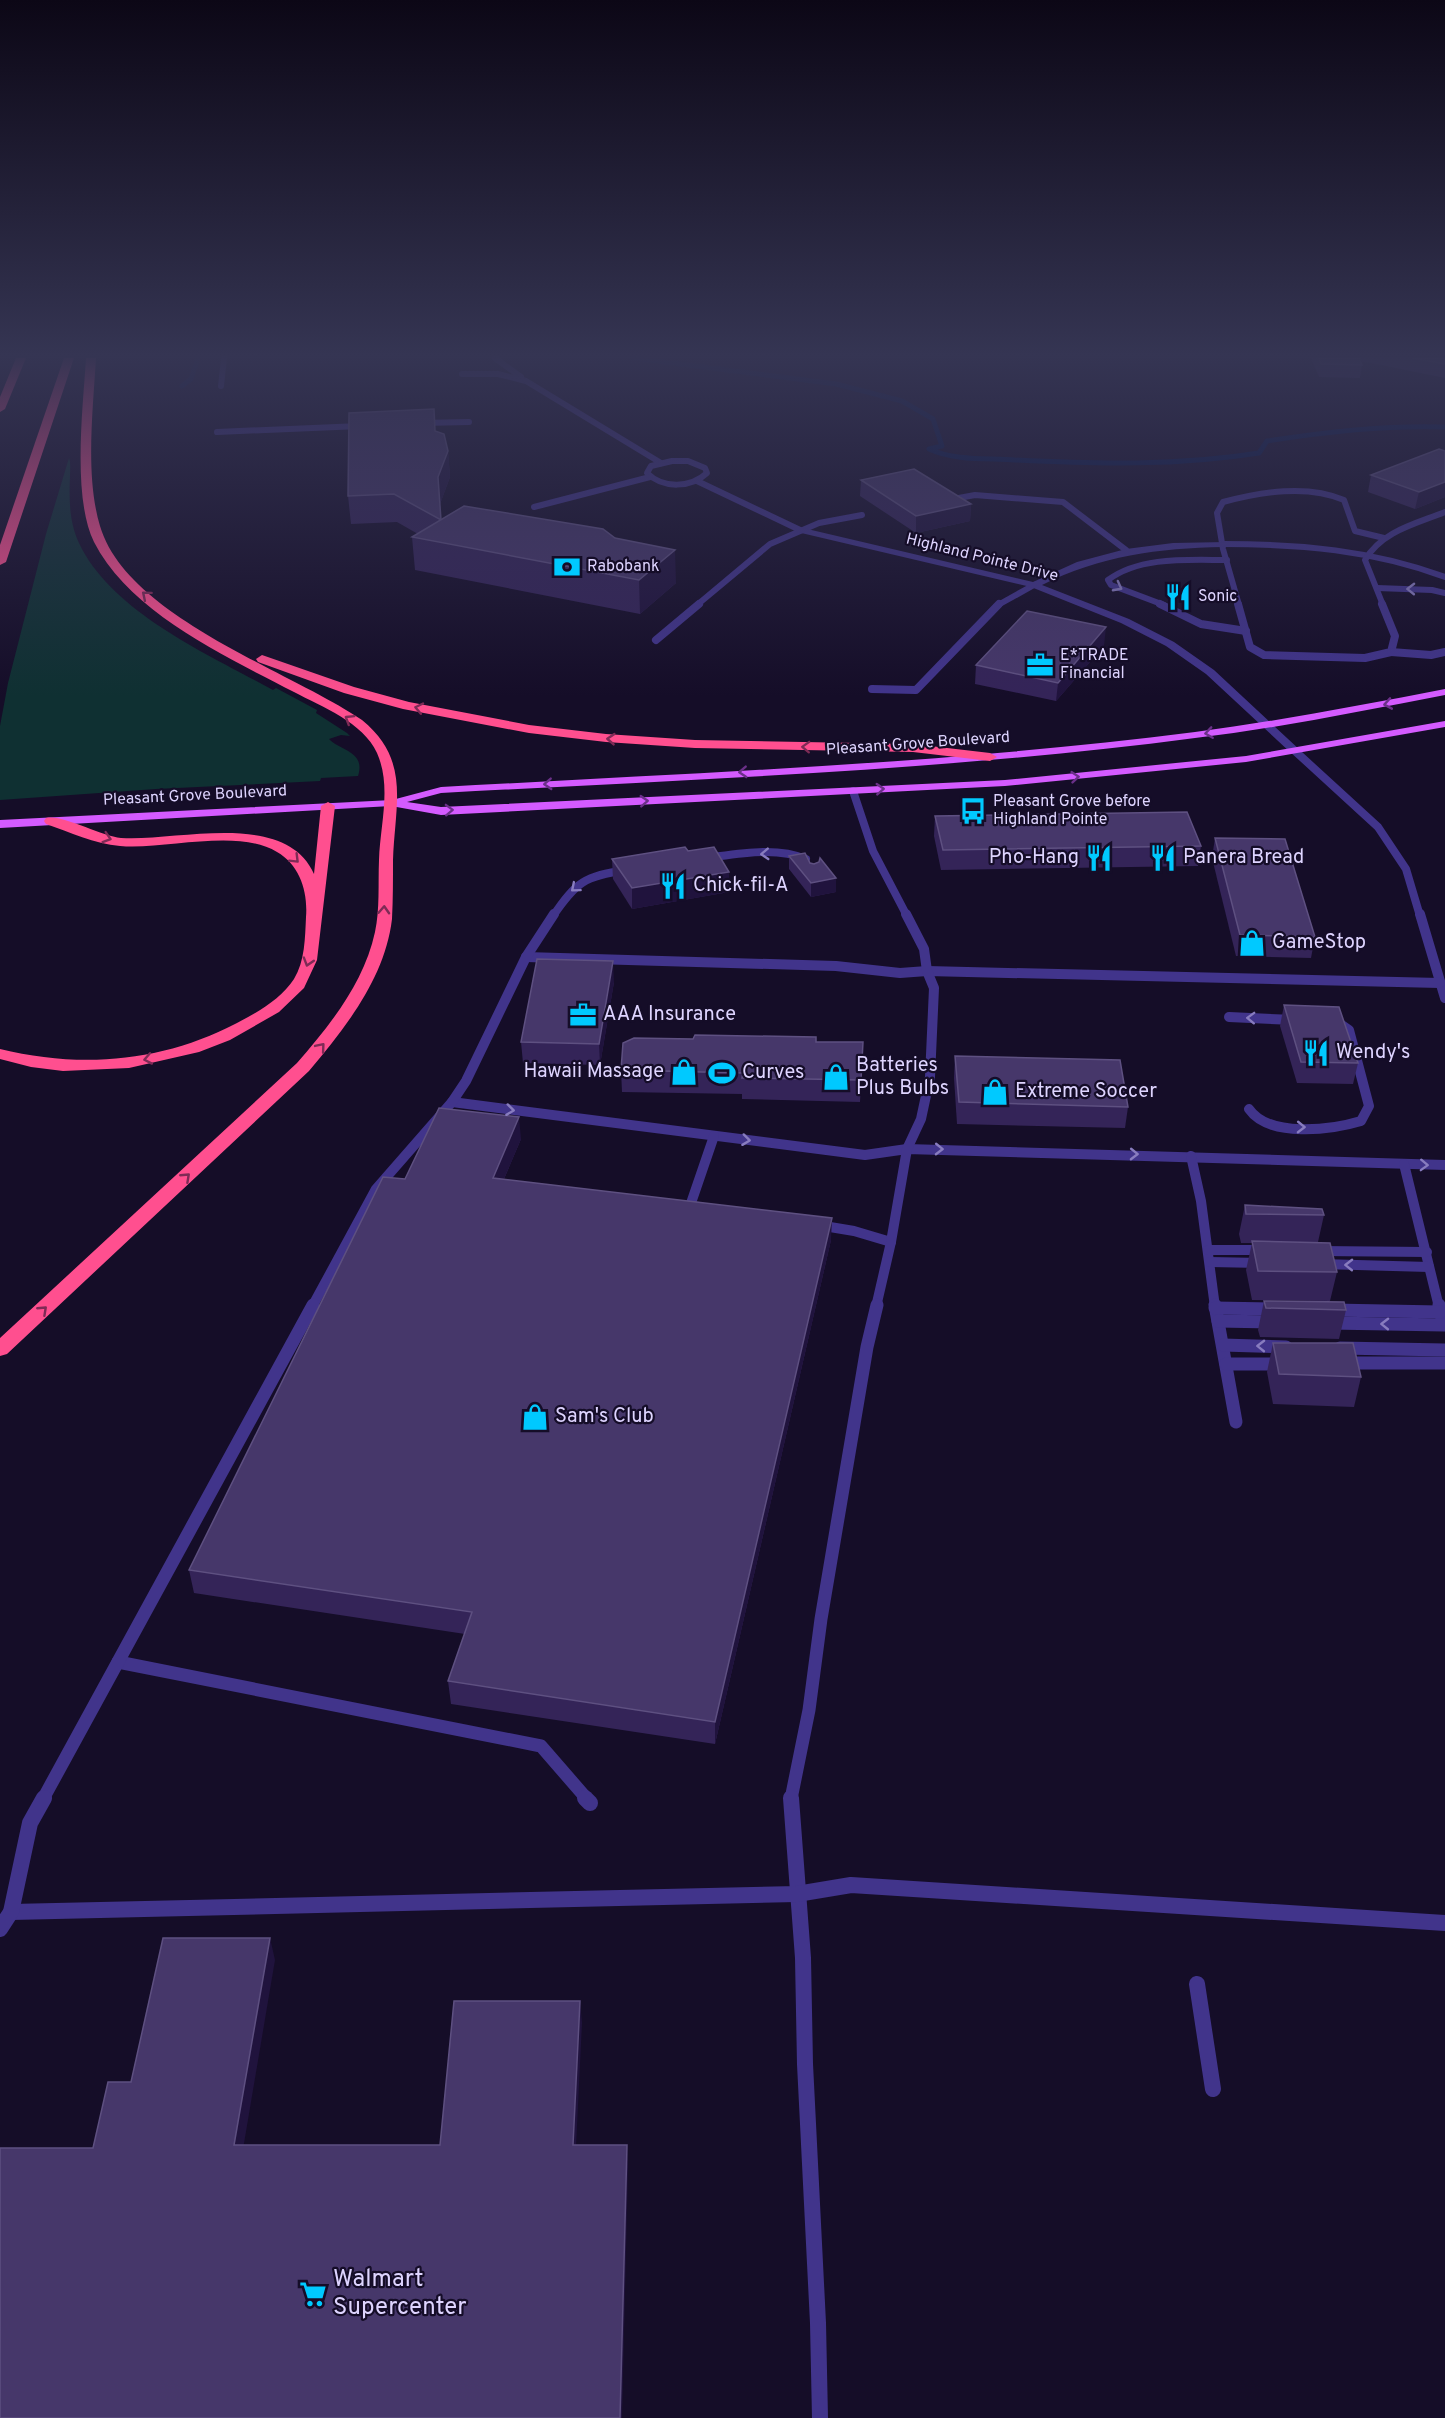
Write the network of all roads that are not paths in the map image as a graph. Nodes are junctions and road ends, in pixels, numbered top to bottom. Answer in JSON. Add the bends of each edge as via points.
{"nodes":[{"id":1,"x":31,"y":471,"type":"edge"},
{"id":2,"x":88,"y":471,"type":"edge"},
{"id":3,"x":648,"y":471,"type":"edge"},
{"id":4,"x":705,"y":471,"type":"edge"},
{"id":5,"x":650,"y":477,"type":"junction"},
{"id":6,"x":697,"y":481,"type":"junction"},
{"id":7,"x":945,"y":501,"type":"edge"},
{"id":8,"x":534,"y":507,"type":"dead end"},
{"id":9,"x":1445,"y":512,"type":"edge"},
{"id":10,"x":862,"y":515,"type":"dead end"},
{"id":11,"x":800,"y":530,"type":"junction"},
{"id":12,"x":1384,"y":538,"type":"junction"},
{"id":13,"x":1223,"y":544,"type":"junction"},
{"id":14,"x":1126,"y":550,"type":"junction"},
{"id":15,"x":1368,"y":553,"type":"junction"},
{"id":16,"x":1227,"y":560,"type":"junction"},
{"id":17,"x":0,"y":562,"type":"edge"},
{"id":18,"x":1445,"y":577,"type":"edge"},
{"id":19,"x":1034,"y":585,"type":"junction"},
{"id":20,"x":1377,"y":588,"type":"junction"},
{"id":21,"x":1445,"y":593,"type":"edge"},
{"id":22,"x":193,"y":629,"type":"junction"},
{"id":23,"x":1246,"y":631,"type":"junction"},
{"id":24,"x":656,"y":640,"type":"dead end"},
{"id":25,"x":1391,"y":652,"type":"junction"},
{"id":26,"x":1445,"y":652,"type":"edge"},
{"id":27,"x":872,"y":689,"type":"dead end"},
{"id":28,"x":1445,"y":692,"type":"edge"},
{"id":29,"x":1445,"y":724,"type":"edge"},
{"id":30,"x":1267,"y":725,"type":"junction"},
{"id":31,"x":1295,"y":751,"type":"junction"},
{"id":32,"x":990,"y":756,"type":"junction"},
{"id":33,"x":853,"y":791,"type":"junction"},
{"id":34,"x":391,"y":803,"type":"junction"},
{"id":35,"x":328,"y":806,"type":"junction"},
{"id":36,"x":51,"y":821,"type":"junction"},
{"id":37,"x":0,"y":824,"type":"edge"},
{"id":38,"x":693,"y":860,"type":"edge"},
{"id":39,"x":811,"y":866,"type":"edge"},
{"id":40,"x":638,"y":868,"type":"edge"},
{"id":41,"x":315,"y":905,"type":"junction"},
{"id":42,"x":526,"y":957,"type":"junction"},
{"id":43,"x":927,"y":971,"type":"junction"},
{"id":44,"x":1440,"y":983,"type":"junction"},
{"id":45,"x":1445,"y":998,"type":"edge"},
{"id":46,"x":1229,"y":1017,"type":"dead end"},
{"id":47,"x":1305,"y":1020,"type":"edge"},
{"id":48,"x":1326,"y":1021,"type":"edge"},
{"id":49,"x":0,"y":1054,"type":"edge"},
{"id":50,"x":452,"y":1102,"type":"junction"},
{"id":51,"x":1249,"y":1109,"type":"dead end"},
{"id":52,"x":714,"y":1136,"type":"junction"},
{"id":53,"x":906,"y":1149,"type":"junction"},
{"id":54,"x":1191,"y":1156,"type":"junction"},
{"id":55,"x":1404,"y":1164,"type":"junction"},
{"id":56,"x":1445,"y":1165,"type":"edge"},
{"id":57,"x":713,"y":1209,"type":"edge"},
{"id":58,"x":807,"y":1224,"type":"edge"},
{"id":59,"x":891,"y":1242,"type":"junction"},
{"id":60,"x":1277,"y":1251,"type":"edge"},
{"id":61,"x":1312,"y":1251,"type":"edge"},
{"id":62,"x":1426,"y":1252,"type":"junction"},
{"id":63,"x":1209,"y":1256,"type":"junction"},
{"id":64,"x":1269,"y":1263,"type":"edge"},
{"id":65,"x":1303,"y":1264,"type":"edge"},
{"id":66,"x":1429,"y":1267,"type":"junction"},
{"id":67,"x":1215,"y":1308,"type":"junction"},
{"id":68,"x":1287,"y":1309,"type":"edge"},
{"id":69,"x":1323,"y":1309,"type":"edge"},
{"id":70,"x":1440,"y":1312,"type":"junction"},
{"id":71,"x":1218,"y":1321,"type":"junction"},
{"id":72,"x":1290,"y":1322,"type":"edge"},
{"id":73,"x":1314,"y":1323,"type":"edge"},
{"id":74,"x":1444,"y":1327,"type":"edge"},
{"id":75,"x":1223,"y":1346,"type":"junction"},
{"id":76,"x":1295,"y":1347,"type":"edge"},
{"id":77,"x":1329,"y":1348,"type":"edge"},
{"id":78,"x":0,"y":1349,"type":"edge"},
{"id":79,"x":1445,"y":1350,"type":"edge"},
{"id":80,"x":1445,"y":1363,"type":"edge"},
{"id":81,"x":1226,"y":1364,"type":"junction"},
{"id":82,"x":1295,"y":1364,"type":"edge"},
{"id":83,"x":1330,"y":1364,"type":"edge"},
{"id":84,"x":1236,"y":1422,"type":"dead end"},
{"id":85,"x":118,"y":1662,"type":"junction"},
{"id":86,"x":590,"y":1803,"type":"dead end"},
{"id":87,"x":797,"y":1894,"type":"junction"},
{"id":88,"x":11,"y":1912,"type":"junction"},
{"id":89,"x":1445,"y":1923,"type":"edge"},
{"id":90,"x":0,"y":1929,"type":"edge"},
{"id":91,"x":1197,"y":1984,"type":"dead end"},
{"id":92,"x":1213,"y":2089,"type":"dead end"},
{"id":93,"x":820,"y":2418,"type":"edge"}],
"edges":[{"from":1,"to":17,"type":"highway"},
{"from":22,"to":2,"type":"highway","one_way":true,"via":[[150,599],[118,569],[93,527]]},
{"from":3,"to":5,"type":"lane"},
{"from":4,"to":6,"type":"lane"},
{"from":5,"to":6,"type":"lane","via":[[669,483]]},
{"from":5,"to":8,"type":"lane"},
{"from":6,"to":11,"type":"street","name":"Highland Pointe Drive"},
{"from":7,"to":14,"type":"lane","via":[[975,495],[1064,502]]},
{"from":9,"to":12,"type":"lane"},
{"from":10,"to":11,"type":"lane"},
{"from":11,"to":19,"type":"street","name":"Highland Pointe Drive"},
{"from":11,"to":24,"type":"lane","via":[[770,544]]},
{"from":12,"to":13,"type":"lane","via":[[1355,531],[1344,500],[1338,496],[1322,492],[1258,493],[1224,502],[1219,509]]},
{"from":12,"to":15,"type":"lane"},
{"from":13,"to":14,"type":"street"},
{"from":13,"to":15,"type":"lane","via":[[1322,546]]},
{"from":13,"to":16,"type":"lane"},
{"from":14,"to":19,"type":"street","via":[[1079,563]]},
{"from":15,"to":18,"type":"lane"},
{"from":15,"to":20,"type":"lane","via":[[1365,563]]},
{"from":16,"to":23,"type":"lane"},
{"from":16,"to":23,"type":"lane","one_way":true,"via":[[1145,564],[1112,574],[1108,580],[1111,585],[1201,624]]},
{"from":19,"to":27,"type":"lane","via":[[1001,602],[916,690]]},
{"from":19,"to":30,"type":"street","name":"Highland Pointe Drive","via":[[1125,621],[1170,644],[1210,672]]},
{"from":21,"to":20,"type":"lane","one_way":true},
{"from":20,"to":25,"type":"lane","via":[[1395,636]]},
{"from":32,"to":22,"type":"highway","one_way":true,"via":[[913,748],[695,744],[529,729],[349,690],[260,659]]},
{"from":34,"to":22,"type":"highway","one_way":true,"via":[[383,753],[359,725],[218,647]]},
{"from":23,"to":25,"type":"lane","via":[[1250,647],[1264,655],[1365,658]]},
{"from":25,"to":26,"type":"lane"},
{"from":28,"to":30,"type":"main road","name":"Pleasant Grove Boulevard","one_way":true},
{"from":29,"to":31,"type":"main road","name":"Pleasant Grove Boulevard"},
{"from":30,"to":31,"type":"street","name":"Highland Pointe Drive"},
{"from":30,"to":32,"type":"main road","name":"Pleasant Grove Boulevard","one_way":true,"via":[[1126,744]]},
{"from":33,"to":31,"type":"main road","name":"Pleasant Grove Boulevard","one_way":true,"via":[[1151,771]]},
{"from":31,"to":44,"type":"lane","via":[[1378,827],[1406,869]]},
{"from":32,"to":34,"type":"main road","name":"Pleasant Grove Boulevard","one_way":true,"via":[[441,790]]},
{"from":34,"to":33,"type":"main road","name":"Pleasant Grove Boulevard","one_way":true,"via":[[441,811]]},
{"from":33,"to":43,"type":"lane","via":[[873,850],[924,949]]},
{"from":34,"to":35,"type":"main road","name":"Pleasant Grove Boulevard"},
{"from":78,"to":34,"type":"highway","one_way":true,"via":[[303,1067],[346,1017],[370,973],[383,930]]},
{"from":35,"to":36,"type":"main road","name":"Pleasant Grove Boulevard"},
{"from":35,"to":41,"type":"highway"},
{"from":36,"to":37,"type":"main road","name":"Pleasant Grove Boulevard"},
{"from":36,"to":41,"type":"highway","one_way":true,"via":[[120,842],[258,839],[282,848],[298,860],[306,872]]},
{"from":39,"to":38,"type":"lane","one_way":true,"via":[[801,855],[786,853]]},
{"from":40,"to":42,"type":"lane","one_way":true,"via":[[604,873],[580,882]]},
{"from":41,"to":49,"type":"highway","one_way":true,"via":[[310,957],[303,976],[271,1011],[216,1041],[184,1052],[116,1065],[48,1064]]},
{"from":42,"to":43,"type":"lane"},
{"from":42,"to":50,"type":"lane"},
{"from":43,"to":44,"type":"lane"},
{"from":43,"to":53,"type":"lane","via":[[934,988],[930,1077],[921,1119]]},
{"from":44,"to":45,"type":"lane"},
{"from":47,"to":46,"type":"lane","one_way":true},
{"from":51,"to":48,"type":"lane","one_way":true,"via":[[1256,1119],[1273,1127],[1338,1128],[1361,1121],[1369,1106],[1349,1030],[1337,1021]]},
{"from":50,"to":52,"type":"lane","one_way":true},
{"from":50,"to":85,"type":"lane","via":[[376,1189]]},
{"from":52,"to":53,"type":"lane","one_way":true,"via":[[864,1155]]},
{"from":52,"to":57,"type":"lane","via":[[690,1206]]},
{"from":53,"to":54,"type":"lane","one_way":true},
{"from":53,"to":59,"type":"lane"},
{"from":54,"to":55,"type":"lane"},
{"from":54,"to":63,"type":"lane"},
{"from":55,"to":56,"type":"lane","one_way":true},
{"from":55,"to":62,"type":"lane"},
{"from":58,"to":59,"type":"lane","via":[[854,1231]]},
{"from":59,"to":87,"type":"lane","via":[[867,1347],[792,1795]]},
{"from":60,"to":63,"type":"lane"},
{"from":61,"to":62,"type":"lane"},
{"from":62,"to":66,"type":"lane"},
{"from":63,"to":64,"type":"lane"},
{"from":63,"to":67,"type":"lane"},
{"from":66,"to":65,"type":"lane","one_way":true},
{"from":66,"to":70,"type":"lane"},
{"from":67,"to":68,"type":"lane"},
{"from":67,"to":71,"type":"lane"},
{"from":69,"to":70,"type":"lane"},
{"from":70,"to":74,"type":"lane"},
{"from":71,"to":72,"type":"lane"},
{"from":71,"to":75,"type":"lane"},
{"from":74,"to":73,"type":"lane","one_way":true},
{"from":76,"to":75,"type":"lane","one_way":true},
{"from":75,"to":81,"type":"lane"},
{"from":77,"to":79,"type":"lane"},
{"from":80,"to":83,"type":"lane"},
{"from":81,"to":82,"type":"lane"},
{"from":81,"to":84,"type":"lane"},
{"from":85,"to":86,"type":"lane","via":[[541,1746]]},
{"from":85,"to":88,"type":"lane","via":[[30,1823]]},
{"from":87,"to":88,"type":"lane"},
{"from":87,"to":89,"type":"lane","via":[[851,1885]]},
{"from":87,"to":93,"type":"lane","via":[[803,1958]]},
{"from":88,"to":90,"type":"lane"},
{"from":91,"to":92,"type":"lane"}]}
